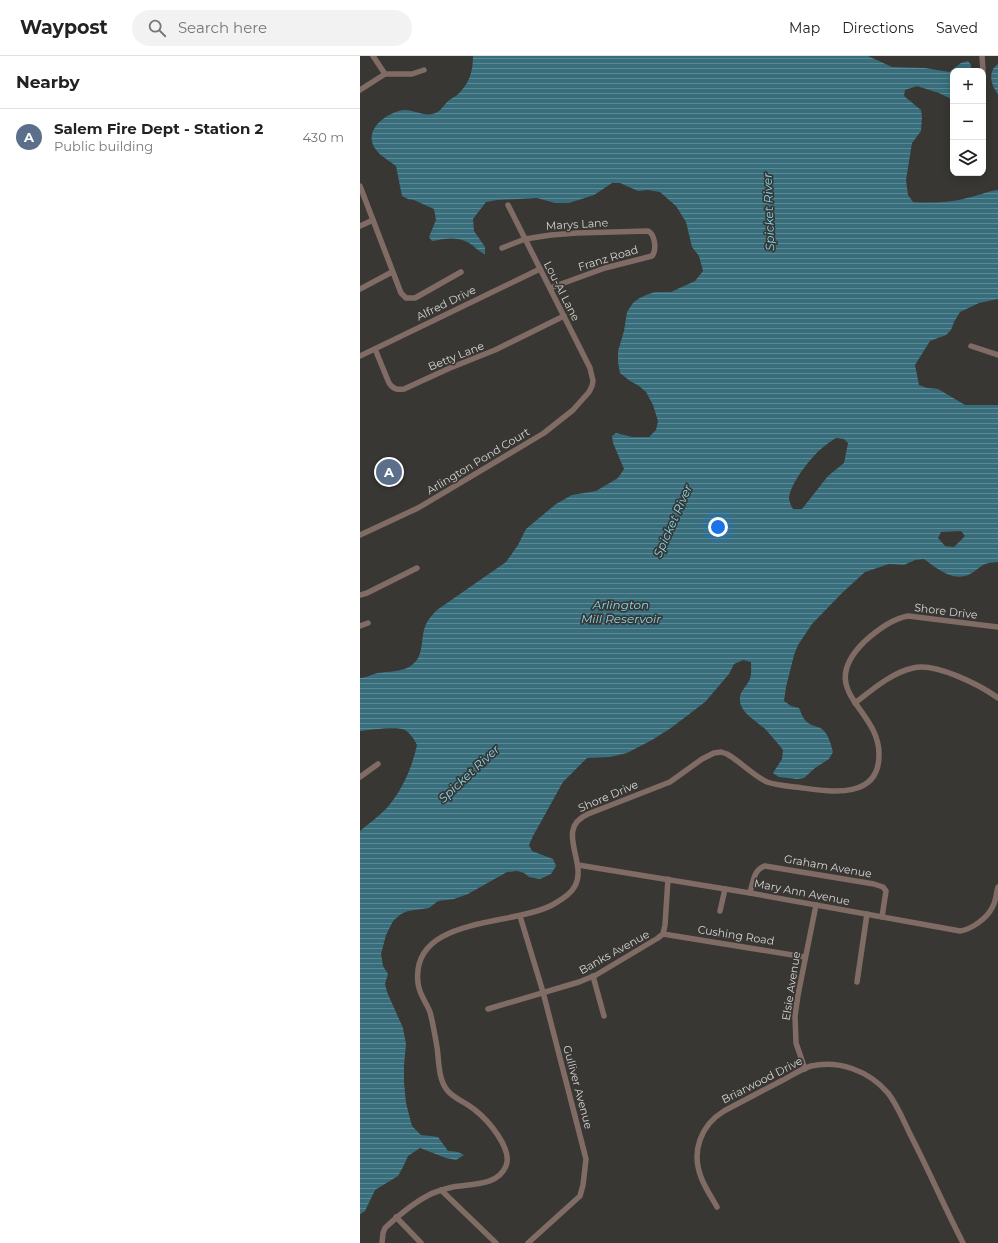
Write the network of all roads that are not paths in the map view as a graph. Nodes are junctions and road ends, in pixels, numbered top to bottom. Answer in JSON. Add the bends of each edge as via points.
{"nodes":[{"id":1,"x":373,"y":56,"type":"edge"},
{"id":2,"x":982,"y":56,"type":"edge"},
{"id":3,"x":983,"y":68,"type":"edge"},
{"id":4,"x":424,"y":70,"type":"dead end"},
{"id":5,"x":385,"y":74,"type":"junction"},
{"id":6,"x":360,"y":90,"type":"edge"},
{"id":7,"x":360,"y":186,"type":"edge"},
{"id":8,"x":508,"y":205,"type":"dead end"},
{"id":9,"x":372,"y":220,"type":"junction"},
{"id":10,"x":360,"y":226,"type":"edge"},
{"id":11,"x":653,"y":235,"type":"joint"},
{"id":12,"x":525,"y":239,"type":"junction"},
{"id":13,"x":502,"y":248,"type":"dead end"},
{"id":14,"x":540,"y":269,"type":"junction"},
{"id":15,"x":392,"y":272,"type":"junction"},
{"id":16,"x":461,"y":272,"type":"dead end"},
{"id":17,"x":550,"y":288,"type":"junction"},
{"id":18,"x":360,"y":289,"type":"edge"},
{"id":19,"x":564,"y":316,"type":"junction"},
{"id":20,"x":971,"y":346,"type":"dead end"},
{"id":21,"x":375,"y":349,"type":"junction"},
{"id":22,"x":998,"y":355,"type":"edge"},
{"id":23,"x":360,"y":356,"type":"edge"},
{"id":24,"x":592,"y":386,"type":"joint"},
{"id":25,"x":360,"y":535,"type":"edge"},
{"id":26,"x":417,"y":568,"type":"dead end"},
{"id":27,"x":360,"y":595,"type":"edge"},
{"id":28,"x":368,"y":623,"type":"dead end"},
{"id":29,"x":360,"y":626,"type":"edge"},
{"id":30,"x":998,"y":627,"type":"edge"},
{"id":31,"x":998,"y":698,"type":"edge"},
{"id":32,"x":855,"y":702,"type":"junction"},
{"id":33,"x":378,"y":764,"type":"dead end"},
{"id":34,"x":360,"y":777,"type":"edge"},
{"id":35,"x":578,"y":865,"type":"junction"},
{"id":36,"x":668,"y":879,"type":"junction"},
{"id":37,"x":998,"y":887,"type":"edge"},
{"id":38,"x":725,"y":889,"type":"junction"},
{"id":39,"x":750,"y":893,"type":"junction"},
{"id":40,"x":816,"y":905,"type":"junction"},
{"id":41,"x":720,"y":911,"type":"dead end"},
{"id":42,"x":867,"y":914,"type":"junction"},
{"id":43,"x":520,"y":916,"type":"junction"},
{"id":44,"x":882,"y":917,"type":"junction"},
{"id":45,"x":663,"y":934,"type":"junction"},
{"id":46,"x":806,"y":957,"type":"junction"},
{"id":47,"x":594,"y":976,"type":"junction"},
{"id":48,"x":857,"y":982,"type":"dead end"},
{"id":49,"x":543,"y":992,"type":"junction"},
{"id":50,"x":488,"y":1009,"type":"dead end"},
{"id":51,"x":604,"y":1016,"type":"dead end"},
{"id":52,"x":805,"y":1068,"type":"junction"},
{"id":53,"x":440,"y":1190,"type":"junction"},
{"id":54,"x":717,"y":1207,"type":"dead end"},
{"id":55,"x":396,"y":1218,"type":"junction"},
{"id":56,"x":382,"y":1243,"type":"edge"},
{"id":57,"x":421,"y":1243,"type":"edge"},
{"id":58,"x":496,"y":1243,"type":"edge"},
{"id":59,"x":528,"y":1243,"type":"edge"},
{"id":60,"x":963,"y":1243,"type":"edge"}],
"edges":[{"from":1,"to":5,"type":"street"},
{"from":2,"to":3,"type":"street"},
{"from":4,"to":5,"type":"street","via":[[412,74]]},
{"from":5,"to":6,"type":"street"},
{"from":7,"to":9,"type":"street"},
{"from":8,"to":12,"type":"street","name":"Lou-Al Lane"},
{"from":9,"to":10,"type":"street"},
{"from":9,"to":15,"type":"street"},
{"from":11,"to":12,"type":"street","name":"Marys Lane","via":[[648,231],[577,233]]},
{"from":11,"to":17,"type":"street","name":"Franz Road","via":[[655,250],[652,256],[605,268]]},
{"from":12,"to":13,"type":"street","name":"Marys Lane"},
{"from":12,"to":14,"type":"street","name":"Lou-Al Lane"},
{"from":14,"to":17,"type":"street","name":"Lou-Al Lane"},
{"from":14,"to":21,"type":"street","name":"Alfred Drive"},
{"from":15,"to":16,"type":"street","via":[[401,293],[410,299],[422,295]]},
{"from":15,"to":18,"type":"street"},
{"from":17,"to":19,"type":"street","name":"Lou-Al Lane"},
{"from":19,"to":21,"type":"street","name":"Betty Lane","via":[[495,350],[404,389],[393,388],[389,383]]},
{"from":19,"to":24,"type":"street","name":"Lou-Al Lane","via":[[590,368]]},
{"from":20,"to":22,"type":"street"},
{"from":21,"to":23,"type":"street","name":"Alfred Drive"},
{"from":24,"to":25,"type":"street","name":"Arlington Pond Court","via":[[572,410],[544,433],[423,505]]},
{"from":26,"to":27,"type":"street"},
{"from":28,"to":29,"type":"street"},
{"from":30,"to":32,"type":"street","name":"Shore Drive","via":[[913,616],[902,617],[892,622],[872,635],[854,654],[845,678],[849,694]]},
{"from":31,"to":32,"type":"street","via":[[960,678],[919,667],[890,678]]},
{"from":32,"to":35,"type":"street","name":"Shore Drive","via":[[873,730],[878,749],[875,773],[865,784],[834,792],[772,783],[760,778],[727,754],[714,753],[670,782],[582,816],[573,831]]},
{"from":33,"to":34,"type":"street"},
{"from":35,"to":36,"type":"street","name":"Mary Ann Avenue"},
{"from":35,"to":43,"type":"street","name":"Shore Drive","via":[[576,885],[568,895],[553,905]]},
{"from":36,"to":38,"type":"street","name":"Mary Ann Avenue"},
{"from":36,"to":45,"type":"street","name":"Banks Avenue"},
{"from":37,"to":44,"type":"street","name":"Mary Ann Avenue","via":[[990,912],[965,930]]},
{"from":38,"to":39,"type":"street","name":"Mary Ann Avenue"},
{"from":38,"to":41,"type":"street"},
{"from":39,"to":40,"type":"street","name":"Mary Ann Avenue"},
{"from":39,"to":44,"type":"street","name":"Graham Avenue","via":[[756,872],[761,867],[772,866],[874,884],[885,888]]},
{"from":40,"to":42,"type":"street","name":"Mary Ann Avenue"},
{"from":40,"to":46,"type":"street","name":"Elsie Avenue"},
{"from":42,"to":44,"type":"street","name":"Mary Ann Avenue"},
{"from":42,"to":48,"type":"street"},
{"from":43,"to":49,"type":"street","name":"Gulliver Avenue"},
{"from":43,"to":53,"type":"street","name":"Shore Drive","via":[[476,924],[446,934],[427,948],[421,959],[418,983],[429,1012],[445,1089],[475,1110],[492,1127],[502,1142],[508,1159],[504,1171],[495,1179]]},
{"from":45,"to":46,"type":"street","name":"Cushing Road"},
{"from":45,"to":47,"type":"street","name":"Banks Avenue"},
{"from":46,"to":52,"type":"street","name":"Elsie Avenue","via":[[797,1002],[795,1031],[797,1049]]},
{"from":47,"to":49,"type":"street","name":"Banks Avenue"},
{"from":47,"to":51,"type":"street"},
{"from":49,"to":50,"type":"street","name":"Banks Avenue"},
{"from":49,"to":59,"type":"street","name":"Gulliver Avenue","via":[[586,1159],[580,1196]]},
{"from":52,"to":54,"type":"street","name":"Briarwood Drive","via":[[719,1114],[703,1131],[697,1150],[698,1166],[701,1179]]},
{"from":52,"to":60,"type":"street","name":"Briarwood Drive","via":[[829,1065],[853,1069],[875,1081],[888,1094],[898,1109]]},
{"from":53,"to":55,"type":"street","name":"Shore Drive"},
{"from":53,"to":58,"type":"street"},
{"from":55,"to":56,"type":"street","name":"Shore Drive","via":[[385,1228]]},
{"from":55,"to":57,"type":"street"}]}
